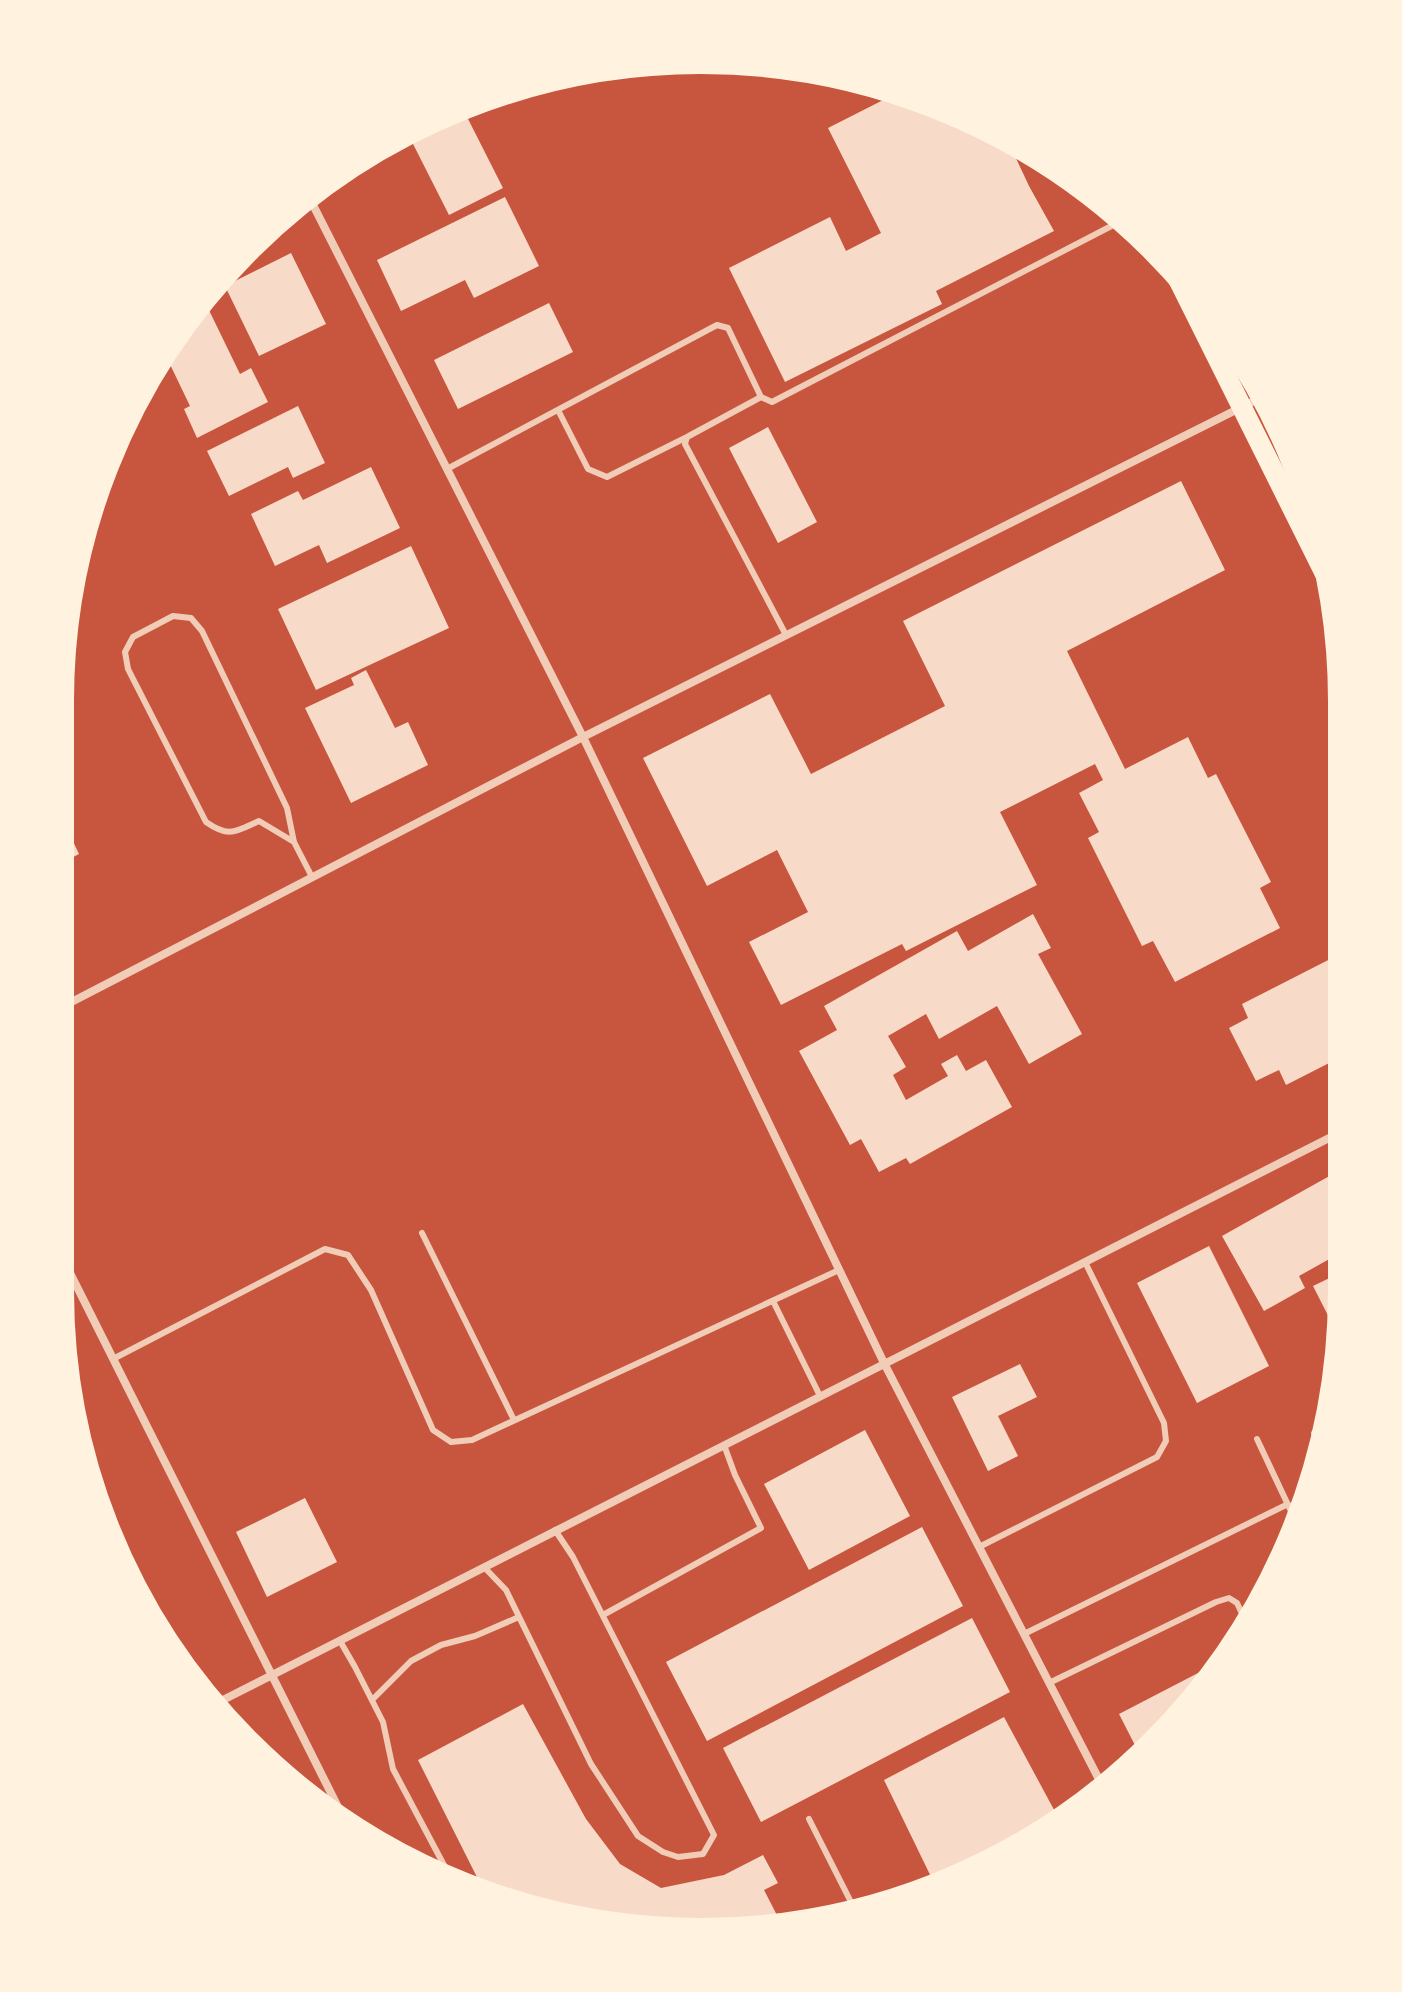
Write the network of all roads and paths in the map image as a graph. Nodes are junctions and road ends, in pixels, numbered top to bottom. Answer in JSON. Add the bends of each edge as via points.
{"nodes":[{"id":1,"x":313,"y":206,"type":"edge"},
{"id":2,"x":1113,"y":225,"type":"edge"},
{"id":3,"x":1193,"y":309,"type":"edge"},
{"id":4,"x":761,"y":397,"type":"junction"},
{"id":5,"x":1253,"y":401,"type":"edge"},
{"id":6,"x":1241,"y":407,"type":"junction"},
{"id":7,"x":558,"y":410,"type":"junction"},
{"id":8,"x":687,"y":437,"type":"junction"},
{"id":9,"x":447,"y":469,"type":"junction"},
{"id":10,"x":1311,"y":546,"type":"edge"},
{"id":11,"x":786,"y":635,"type":"junction"},
{"id":12,"x":583,"y":737,"type":"junction"},
{"id":13,"x":294,"y":842,"type":"junction"},
{"id":14,"x":312,"y":877,"type":"junction"},
{"id":15,"x":72,"y":1002,"type":"edge"},
{"id":16,"x":1330,"y":1138,"type":"edge"},
{"id":17,"x":422,"y":1233,"type":"dead end"},
{"id":18,"x":1085,"y":1262,"type":"junction"},
{"id":19,"x":839,"y":1270,"type":"junction"},
{"id":20,"x":72,"y":1277,"type":"edge"},
{"id":21,"x":773,"y":1301,"type":"junction"},
{"id":22,"x":113,"y":1359,"type":"junction"},
{"id":23,"x":884,"y":1363,"type":"junction"},
{"id":24,"x":820,"y":1396,"type":"junction"},
{"id":25,"x":514,"y":1420,"type":"junction"},
{"id":26,"x":1257,"y":1439,"type":"dead end"},
{"id":27,"x":724,"y":1445,"type":"junction"},
{"id":28,"x":1288,"y":1504,"type":"junction"},
{"id":29,"x":1291,"y":1510,"type":"edge"},
{"id":30,"x":555,"y":1530,"type":"junction"},
{"id":31,"x":979,"y":1547,"type":"junction"},
{"id":32,"x":484,"y":1567,"type":"junction"},
{"id":33,"x":1242,"y":1613,"type":"edge"},
{"id":34,"x":603,"y":1615,"type":"junction"},
{"id":35,"x":519,"y":1617,"type":"junction"},
{"id":36,"x":1024,"y":1634,"type":"junction"},
{"id":37,"x":340,"y":1641,"type":"junction"},
{"id":38,"x":272,"y":1675,"type":"junction"},
{"id":39,"x":1049,"y":1683,"type":"junction"},
{"id":40,"x":223,"y":1700,"type":"edge"},
{"id":41,"x":372,"y":1700,"type":"junction"},
{"id":42,"x":1098,"y":1778,"type":"edge"},
{"id":43,"x":336,"y":1803,"type":"edge"},
{"id":44,"x":809,"y":1819,"type":"dead end"},
{"id":45,"x":444,"y":1864,"type":"edge"},
{"id":46,"x":851,"y":1902,"type":"edge"}],
"edges":[{"from":1,"to":9,"type":"street"},
{"from":2,"to":4,"type":"lane","via":[[772,402]]},
{"from":3,"to":6,"type":"main road"},
{"from":4,"to":7,"type":"lane","via":[[728,328],[717,325]]},
{"from":4,"to":8,"type":"lane"},
{"from":5,"to":6,"type":"street"},
{"from":6,"to":10,"type":"main road"},
{"from":6,"to":11,"type":"street"},
{"from":7,"to":8,"type":"lane","via":[[588,469],[607,477]]},
{"from":7,"to":9,"type":"lane"},
{"from":8,"to":11,"type":"lane","via":[[685,444]]},
{"from":9,"to":12,"type":"street"},
{"from":11,"to":12,"type":"street"},
{"from":12,"to":14,"type":"street"},
{"from":12,"to":19,"type":"street"},
{"from":13,"to":13,"type":"lane","via":[[287,808],[202,631],[191,618],[173,616],[133,637],[125,652],[128,669],[206,822],[220,832],[233,832],[259,821]]},
{"from":13,"to":14,"type":"lane"},
{"from":14,"to":15,"type":"street"},
{"from":16,"to":18,"type":"street"},
{"from":17,"to":25,"type":"lane"},
{"from":18,"to":23,"type":"street"},
{"from":18,"to":31,"type":"lane","via":[[1164,1423],[1166,1441],[1157,1457]]},
{"from":19,"to":21,"type":"lane"},
{"from":19,"to":23,"type":"street"},
{"from":20,"to":22,"type":"street"},
{"from":21,"to":24,"type":"lane"},
{"from":21,"to":25,"type":"lane"},
{"from":22,"to":25,"type":"lane","via":[[325,1249],[348,1255],[371,1290],[433,1430],[451,1442],[472,1440]]},
{"from":22,"to":38,"type":"street"},
{"from":23,"to":24,"type":"street"},
{"from":23,"to":31,"type":"street"},
{"from":24,"to":27,"type":"street"},
{"from":26,"to":28,"type":"lane"},
{"from":27,"to":30,"type":"street"},
{"from":27,"to":34,"type":"lane","via":[[761,1528]]},
{"from":28,"to":29,"type":"lane"},
{"from":28,"to":36,"type":"lane"},
{"from":30,"to":32,"type":"street"},
{"from":30,"to":34,"type":"lane"},
{"from":31,"to":36,"type":"street"},
{"from":32,"to":35,"type":"lane","via":[[506,1590]]},
{"from":32,"to":37,"type":"street"},
{"from":33,"to":39,"type":"lane","via":[[1229,1598],[1216,1602]]},
{"from":34,"to":35,"type":"lane","via":[[714,1835],[703,1854],[678,1857],[638,1836],[591,1764]]},
{"from":35,"to":41,"type":"lane","via":[[411,1661]]},
{"from":36,"to":39,"type":"street"},
{"from":37,"to":38,"type":"street"},
{"from":37,"to":41,"type":"lane"},
{"from":38,"to":40,"type":"street"},
{"from":38,"to":43,"type":"street"},
{"from":39,"to":42,"type":"street"},
{"from":41,"to":45,"type":"lane","via":[[383,1722],[393,1769]]},
{"from":44,"to":46,"type":"lane"}]}
